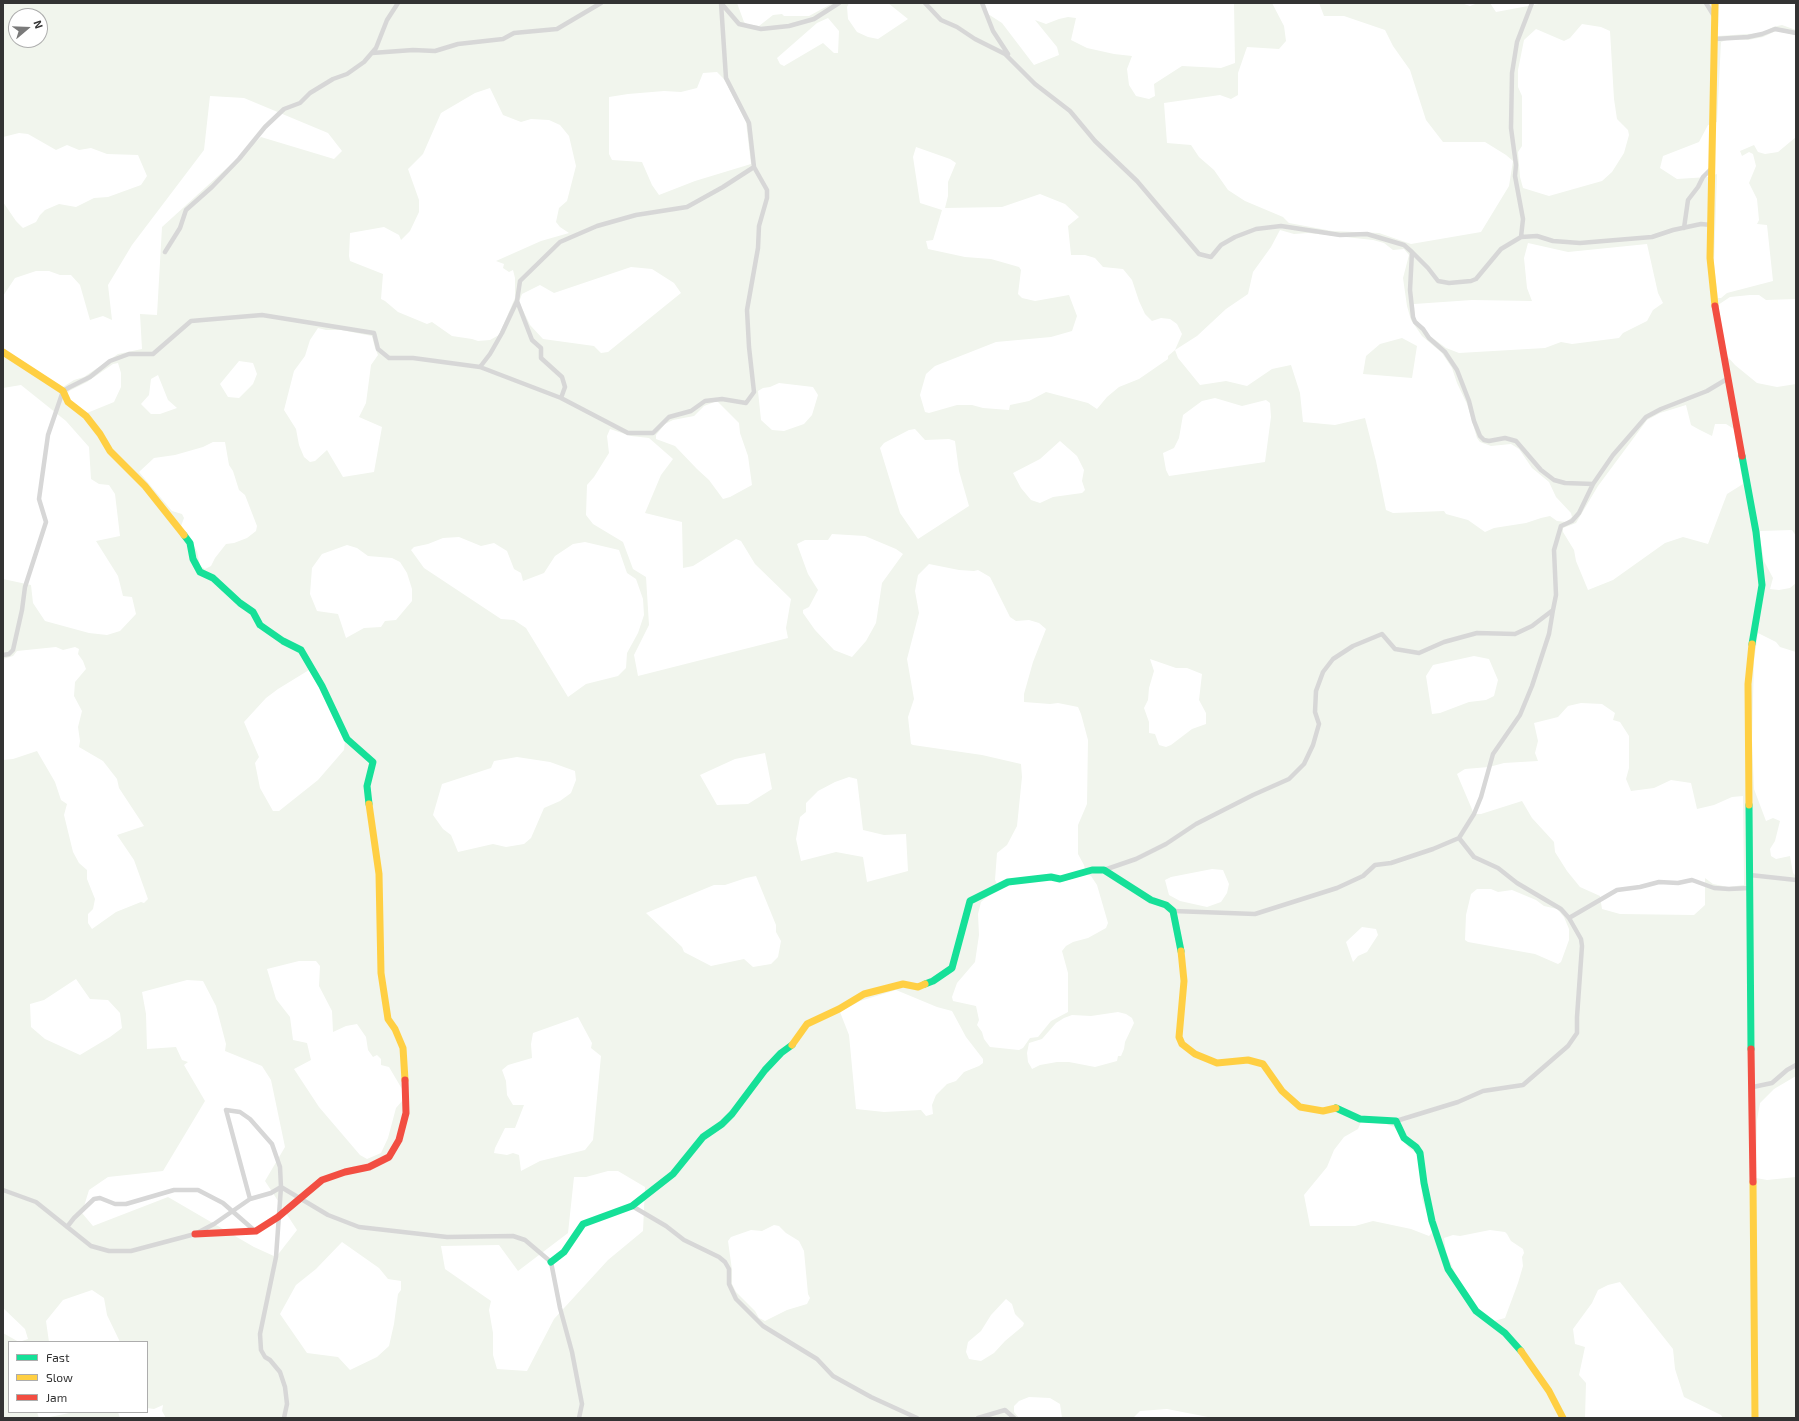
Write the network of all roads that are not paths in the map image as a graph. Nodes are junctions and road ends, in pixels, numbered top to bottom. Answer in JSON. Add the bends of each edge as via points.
{"nodes":[{"id":1,"x":398,"y":3,"type":"edge"},
{"id":2,"x":601,"y":3,"type":"edge"},
{"id":3,"x":721,"y":3,"type":"edge"},
{"id":4,"x":839,"y":3,"type":"edge"},
{"id":5,"x":925,"y":3,"type":"edge"},
{"id":6,"x":982,"y":3,"type":"edge"},
{"id":7,"x":1532,"y":3,"type":"edge"},
{"id":8,"x":1706,"y":3,"type":"edge"},
{"id":9,"x":1715,"y":3,"type":"edge"},
{"id":10,"x":1715,"y":18,"type":"junction"},
{"id":11,"x":1796,"y":33,"type":"edge"},
{"id":12,"x":1715,"y":39,"type":"junction"},
{"id":13,"x":372,"y":53,"type":"junction"},
{"id":14,"x":1012,"y":60,"type":"junction"},
{"id":15,"x":754,"y":166,"type":"junction"},
{"id":16,"x":1712,"y":168,"type":"junction"},
{"id":17,"x":1711,"y":225,"type":"junction"},
{"id":18,"x":1684,"y":228,"type":"junction"},
{"id":19,"x":1520,"y":237,"type":"junction"},
{"id":20,"x":165,"y":252,"type":"dead end"},
{"id":21,"x":1412,"y":252,"type":"junction"},
{"id":22,"x":517,"y":301,"type":"junction"},
{"id":23,"x":3,"y":352,"type":"edge"},
{"id":24,"x":480,"y":367,"type":"junction"},
{"id":25,"x":1727,"y":379,"type":"junction"},
{"id":26,"x":63,"y":391,"type":"junction"},
{"id":27,"x":561,"y":398,"type":"junction"},
{"id":28,"x":1593,"y":484,"type":"junction"},
{"id":29,"x":1553,"y":610,"type":"junction"},
{"id":30,"x":3,"y":656,"type":"edge"},
{"id":31,"x":1459,"y":838,"type":"junction"},
{"id":32,"x":1104,"y":870,"type":"junction"},
{"id":33,"x":1750,"y":875,"type":"junction"},
{"id":34,"x":1796,"y":880,"type":"edge"},
{"id":35,"x":1750,"y":888,"type":"junction"},
{"id":36,"x":1173,"y":910,"type":"junction"},
{"id":37,"x":1569,"y":918,"type":"junction"},
{"id":38,"x":1796,"y":1065,"type":"edge"},
{"id":39,"x":1753,"y":1087,"type":"junction"},
{"id":40,"x":1396,"y":1121,"type":"junction"},
{"id":41,"x":281,"y":1187,"type":"junction"},
{"id":42,"x":3,"y":1190,"type":"edge"},
{"id":43,"x":299,"y":1198,"type":"junction"},
{"id":44,"x":250,"y":1199,"type":"junction"},
{"id":45,"x":632,"y":1206,"type":"junction"},
{"id":46,"x":233,"y":1212,"type":"junction"},
{"id":47,"x":278,"y":1217,"type":"junction"},
{"id":48,"x":68,"y":1227,"type":"junction"},
{"id":49,"x":256,"y":1232,"type":"junction"},
{"id":50,"x":195,"y":1234,"type":"junction"},
{"id":51,"x":551,"y":1262,"type":"junction"},
{"id":52,"x":284,"y":1418,"type":"edge"},
{"id":53,"x":580,"y":1418,"type":"edge"},
{"id":54,"x":917,"y":1418,"type":"edge"},
{"id":55,"x":978,"y":1418,"type":"edge"},
{"id":56,"x":1014,"y":1418,"type":"edge"},
{"id":57,"x":1563,"y":1418,"type":"edge"},
{"id":58,"x":1755,"y":1418,"type":"edge"}],
"edges":[{"from":1,"to":13,"type":"street"},
{"from":2,"to":13,"type":"street","via":[[558,29],[514,33],[503,39],[458,44],[435,51]]},
{"from":3,"to":4,"type":"street","via":[[738,24],[761,29],[789,26],[814,19]]},
{"from":3,"to":15,"type":"street","via":[[726,78],[749,123]]},
{"from":5,"to":14,"type":"street","via":[[941,20],[957,26]]},
{"from":6,"to":14,"type":"street","via":[[993,31]]},
{"from":7,"to":19,"type":"street","via":[[1520,31],[1512,73],[1511,128],[1515,176],[1523,219]]},
{"from":8,"to":10,"type":"street"},
{"from":9,"to":10,"type":"street"},
{"from":10,"to":12,"type":"street"},
{"from":11,"to":12,"type":"street","via":[[1775,28],[1748,37]]},
{"from":12,"to":16,"type":"street"},
{"from":13,"to":20,"type":"street","via":[[347,74],[310,93],[300,103],[284,109],[212,187],[186,210],[180,228]]},
{"from":14,"to":21,"type":"street","via":[[1035,84],[1070,111],[1095,142],[1137,181],[1199,254],[1211,257],[1221,245],[1235,236],[1256,229],[1281,226],[1340,235],[1373,235],[1404,245]]},
{"from":15,"to":22,"type":"street","via":[[687,207],[636,215],[597,226],[560,242],[520,281]]},
{"from":15,"to":27,"type":"street","via":[[767,190],[767,198],[759,226],[758,248],[747,310],[748,347],[754,392],[746,402],[722,399],[705,401],[691,411],[669,417],[653,433],[628,433]]},
{"from":16,"to":17,"type":"street"},
{"from":16,"to":18,"type":"street","via":[[1703,176],[1688,200]]},
{"from":17,"to":18,"type":"street","via":[[1701,224]]},
{"from":17,"to":25,"type":"street","via":[[1710,258]]},
{"from":18,"to":19,"type":"street","via":[[1652,237],[1580,243],[1553,241],[1537,236]]},
{"from":19,"to":21,"type":"street","via":[[1501,249],[1476,279],[1471,281],[1438,281]]},
{"from":21,"to":28,"type":"street","via":[[1410,290],[1413,317],[1429,338],[1445,352],[1457,370],[1480,436],[1489,441],[1505,438],[1516,441],[1541,470],[1559,482]]},
{"from":22,"to":24,"type":"street","via":[[490,354]]},
{"from":22,"to":27,"type":"street","via":[[532,340],[541,348],[542,358],[562,377],[565,387]]},
{"from":23,"to":26,"type":"street"},
{"from":24,"to":26,"type":"street","via":[[414,358],[389,358],[378,349],[374,333],[262,314],[191,321],[152,354],[129,354],[110,361],[90,377]]},
{"from":24,"to":27,"type":"street"},
{"from":25,"to":28,"type":"street","via":[[1646,418],[1613,455]]},
{"from":25,"to":33,"type":"street","via":[[1756,532],[1762,585],[1754,625],[1748,684]]},
{"from":26,"to":30,"type":"street","via":[[48,435],[40,487],[39,499],[46,522],[25,587],[13,650]]},
{"from":26,"to":43,"type":"street","via":[[68,402],[91,422],[110,451],[164,508],[190,543],[193,559],[200,572],[212,578],[253,612],[260,625],[301,650],[322,686],[346,739],[373,762],[367,786],[379,874],[381,973],[388,1019],[403,1048],[406,1113],[399,1140],[389,1157],[369,1167],[322,1180]]},
{"from":28,"to":29,"type":"street","via":[[1579,513],[1572,521],[1561,526],[1554,550],[1556,595]]},
{"from":29,"to":31,"type":"street","via":[[1549,634],[1529,694],[1520,715],[1493,754],[1481,797]]},
{"from":29,"to":32,"type":"street","via":[[1532,626],[1515,634],[1477,633],[1444,642],[1419,653],[1395,649],[1382,634],[1352,646],[1333,659],[1323,672],[1316,691],[1315,712],[1319,724],[1314,745],[1304,764],[1289,779],[1196,824],[1166,844],[1136,859]]},
{"from":31,"to":36,"type":"street","via":[[1412,856],[1375,865],[1363,876],[1337,888],[1255,914]]},
{"from":31,"to":37,"type":"street","via":[[1474,857],[1498,868],[1517,883],[1561,909]]},
{"from":32,"to":36,"type":"street","via":[[1137,892]]},
{"from":32,"to":45,"type":"street","via":[[1092,870],[1060,879],[1051,877],[1008,882],[970,901],[952,968],[918,987],[903,984],[864,994],[839,1010],[807,1024],[794,1044],[765,1070],[732,1114],[703,1137],[673,1174]]},
{"from":33,"to":34,"type":"street"},
{"from":33,"to":35,"type":"street"},
{"from":35,"to":37,"type":"street","via":[[1714,888],[1692,880],[1678,883],[1659,882],[1617,890]]},
{"from":35,"to":39,"type":"street"},
{"from":36,"to":40,"type":"street","via":[[1180,941],[1184,981],[1180,1037],[1182,1044],[1195,1054],[1217,1063],[1248,1060],[1263,1064],[1282,1091],[1300,1107],[1323,1111],[1338,1108],[1360,1118]]},
{"from":37,"to":40,"type":"street","via":[[1581,938],[1582,946],[1576,1037],[1523,1085],[1483,1091],[1458,1102]]},
{"from":38,"to":39,"type":"street","via":[[1772,1083]]},
{"from":39,"to":58,"type":"street"},
{"from":40,"to":57,"type":"street","via":[[1404,1138],[1420,1153],[1432,1221],[1448,1269],[1476,1311],[1505,1333],[1516,1345],[1549,1391]]},
{"from":41,"to":43,"type":"street"},
{"from":41,"to":44,"type":"street"},
{"from":41,"to":44,"type":"street","via":[[280,1167],[272,1144],[250,1119],[240,1112],[226,1110]]},
{"from":41,"to":47,"type":"street"},
{"from":42,"to":48,"type":"street","via":[[36,1202]]},
{"from":43,"to":47,"type":"street"},
{"from":43,"to":51,"type":"street","via":[[328,1215],[359,1227],[447,1236],[513,1236],[524,1240]]},
{"from":44,"to":46,"type":"street"},
{"from":45,"to":51,"type":"street","via":[[583,1224],[564,1252]]},
{"from":45,"to":54,"type":"street","via":[[684,1240],[725,1262],[729,1284],[736,1298],[763,1326],[817,1359],[833,1376]]},
{"from":46,"to":48,"type":"street","via":[[223,1203],[198,1190],[174,1190],[126,1204],[94,1199]]},
{"from":46,"to":49,"type":"street"},
{"from":46,"to":50,"type":"street"},
{"from":47,"to":49,"type":"street"},
{"from":47,"to":52,"type":"street","via":[[276,1257],[260,1334],[261,1350],[280,1372],[285,1387],[287,1404]]},
{"from":48,"to":50,"type":"street","via":[[91,1246],[109,1251],[131,1251]]},
{"from":49,"to":50,"type":"street"},
{"from":51,"to":53,"type":"street","via":[[582,1404]]},
{"from":55,"to":56,"type":"street","via":[[1005,1410]]}]}
